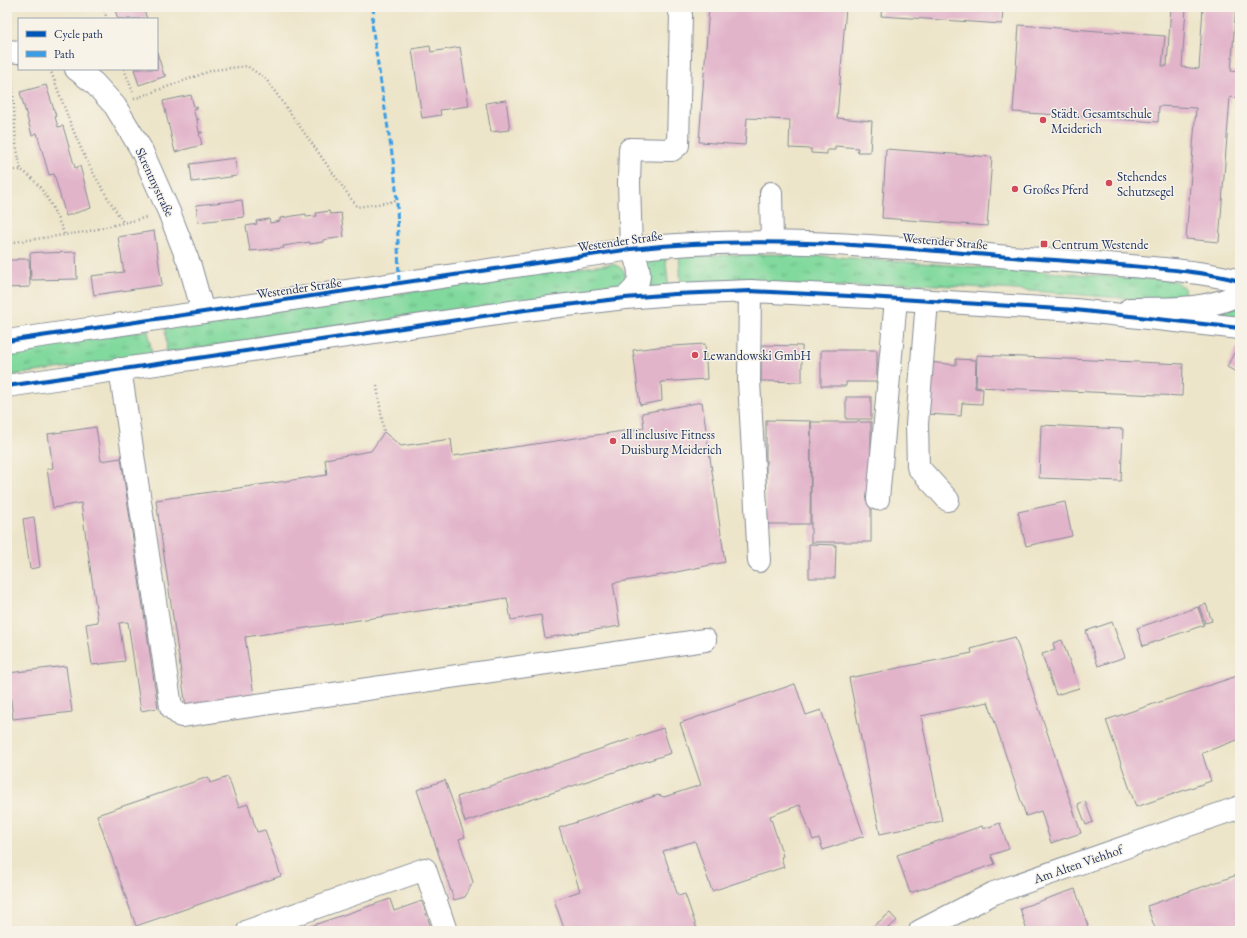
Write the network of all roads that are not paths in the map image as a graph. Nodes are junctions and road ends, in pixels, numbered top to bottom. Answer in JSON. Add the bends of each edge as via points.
{"nodes":[{"id":1,"x":678,"y":7,"type":"edge"},
{"id":2,"x":77,"y":70,"type":"edge"},
{"id":3,"x":771,"y":193,"type":"dead end"},
{"id":4,"x":772,"y":242,"type":"junction"},
{"id":5,"x":631,"y":249,"type":"junction"},
{"id":6,"x":1240,"y":281,"type":"edge"},
{"id":7,"x":750,"y":292,"type":"junction"},
{"id":8,"x":1240,"y":294,"type":"edge"},
{"id":9,"x":625,"y":298,"type":"junction"},
{"id":10,"x":896,"y":299,"type":"junction"},
{"id":11,"x":926,"y":301,"type":"junction"},
{"id":12,"x":1075,"y":310,"type":"junction"},
{"id":13,"x":203,"y":312,"type":"junction"},
{"id":14,"x":1240,"y":328,"type":"edge"},
{"id":15,"x":7,"y":341,"type":"edge"},
{"id":16,"x":120,"y":369,"type":"junction"},
{"id":17,"x":7,"y":386,"type":"edge"},
{"id":18,"x":878,"y":499,"type":"dead end"},
{"id":19,"x":948,"y":500,"type":"dead end"},
{"id":20,"x":759,"y":561,"type":"dead end"},
{"id":21,"x":705,"y":640,"type":"dead end"},
{"id":22,"x":1240,"y":807,"type":"edge"},
{"id":23,"x":248,"y":931,"type":"edge"},
{"id":24,"x":446,"y":931,"type":"edge"},
{"id":25,"x":920,"y":931,"type":"edge"}],
"edges":[{"from":1,"to":5,"type":"main road","via":[[681,15],[678,145],[672,150],[630,149]]},
{"from":2,"to":13,"type":"main road","name":"Skrentnystraße","via":[[125,102],[141,149],[190,266]]},
{"from":3,"to":4,"type":"main road"},
{"from":4,"to":5,"type":"main road","name":"Westender Straße","via":[[670,244]]},
{"from":4,"to":6,"type":"main road","name":"Westender Straße","via":[[871,245],[1156,268]]},
{"from":5,"to":9,"type":"main road","via":[[639,276],[636,287]]},
{"from":5,"to":13,"type":"main road","name":"Westender Straße"},
{"from":7,"to":9,"type":"main road"},
{"from":7,"to":10,"type":"main road"},
{"from":7,"to":20,"type":"main road","via":[[749,381]]},
{"from":8,"to":12,"type":"main road","via":[[1194,306]]},
{"from":9,"to":16,"type":"main road","via":[[525,310]]},
{"from":10,"to":11,"type":"main road"},
{"from":10,"to":18,"type":"main road"},
{"from":11,"to":12,"type":"main road"},
{"from":11,"to":19,"type":"main road","via":[[917,424],[918,467]]},
{"from":12,"to":14,"type":"main road"},
{"from":13,"to":15,"type":"main road","name":"Westender Straße"},
{"from":16,"to":17,"type":"main road"},
{"from":16,"to":21,"type":"main road","via":[[171,707],[181,716]]},
{"from":22,"to":25,"type":"main road","name":"Am Alten Viehhof","via":[[994,893]]},
{"from":23,"to":24,"type":"main road","via":[[425,869]]}]}
